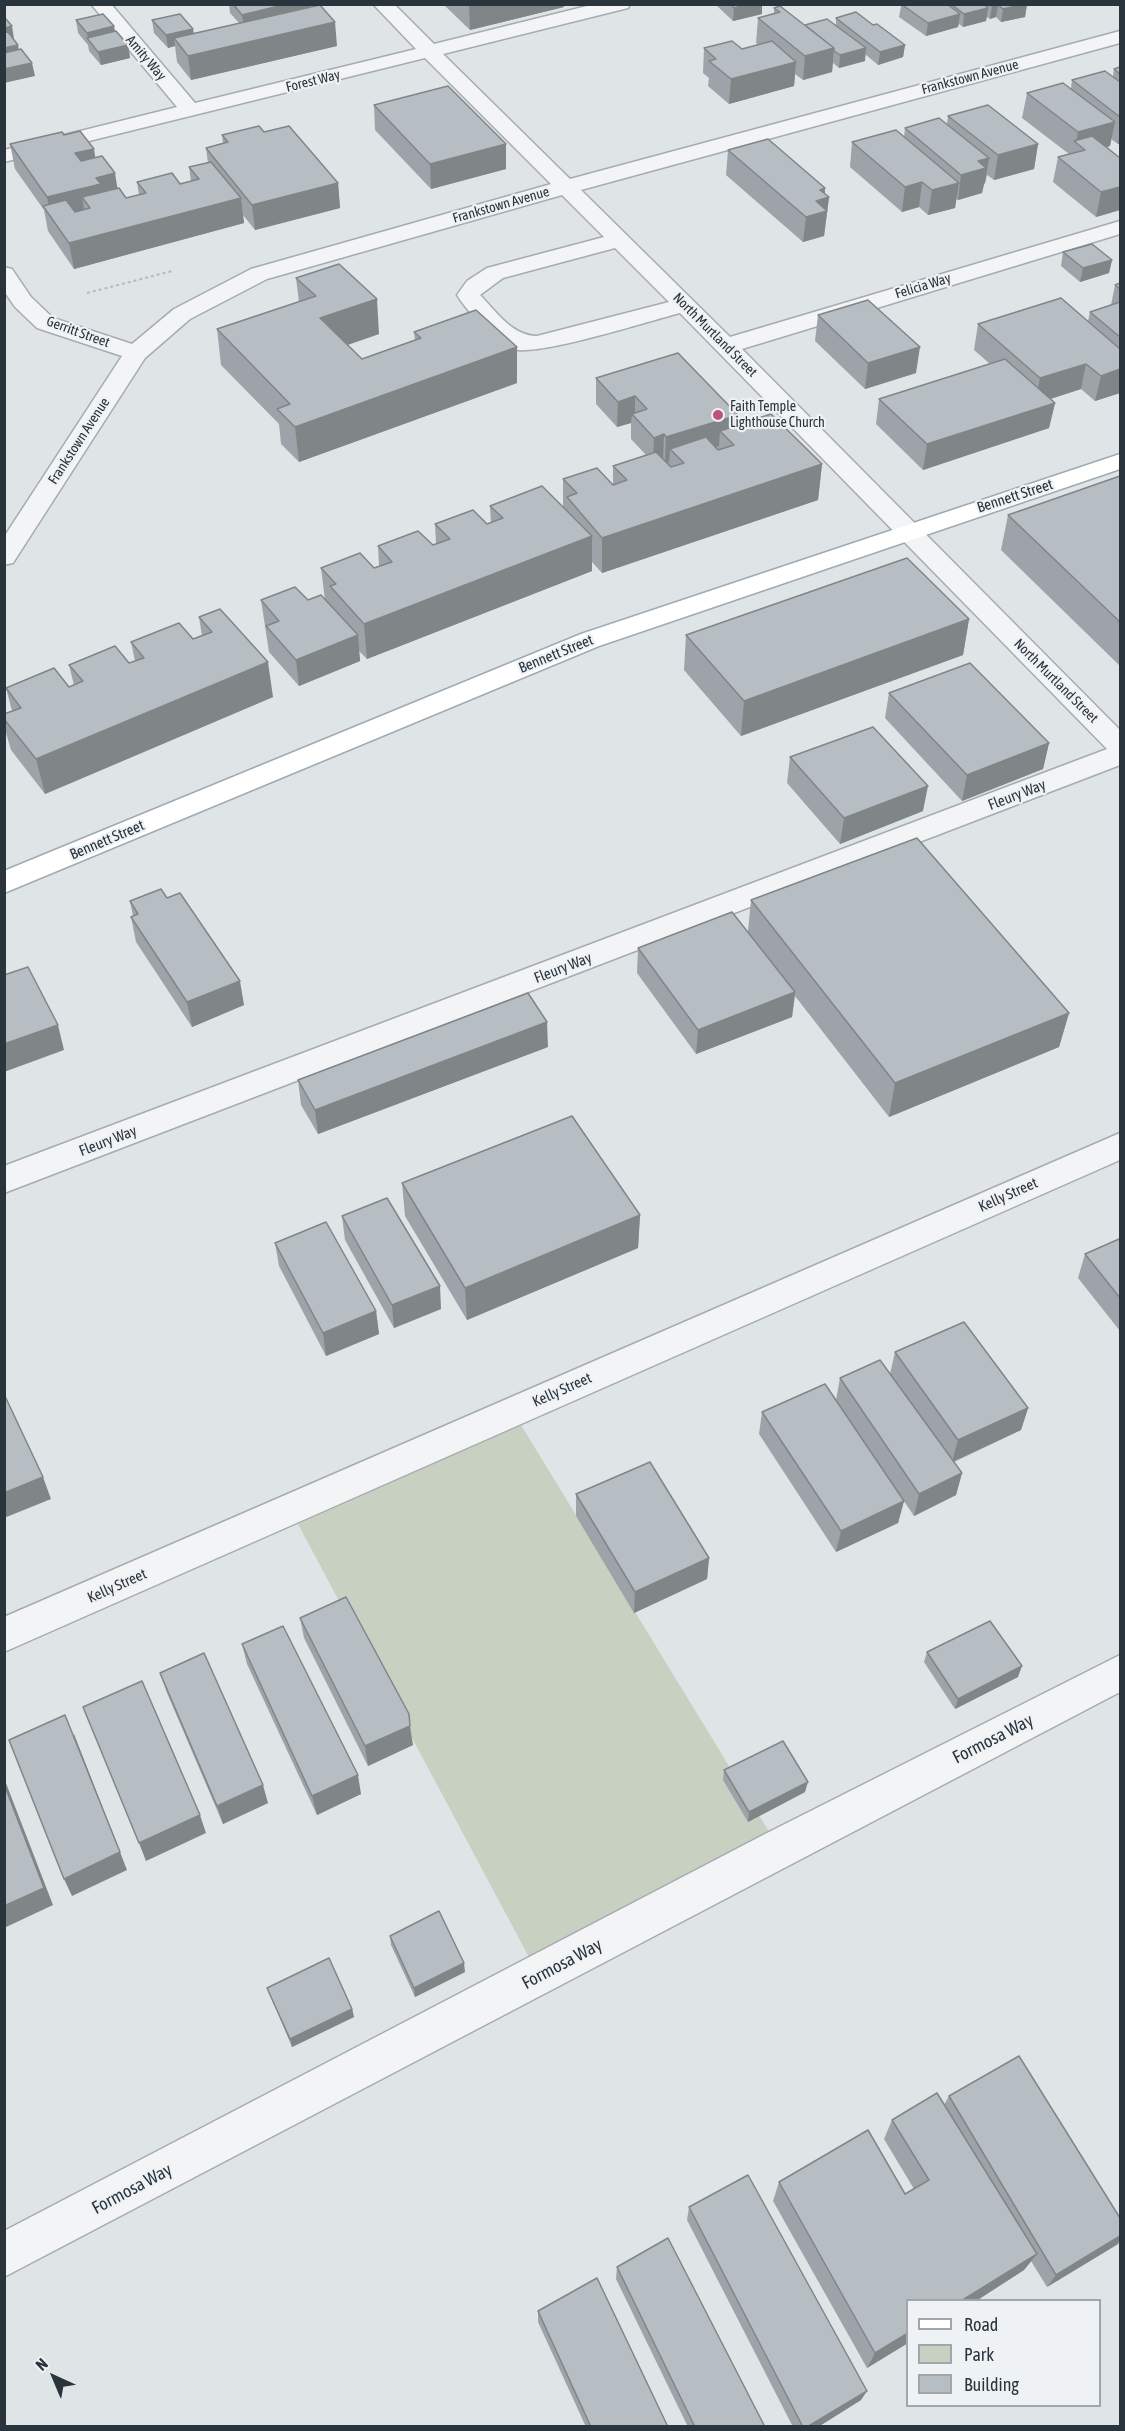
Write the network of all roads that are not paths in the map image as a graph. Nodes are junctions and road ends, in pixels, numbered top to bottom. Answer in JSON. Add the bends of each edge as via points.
{"nodes":[{"id":1,"x":100,"y":4,"type":"edge"},
{"id":2,"x":382,"y":4,"type":"edge"},
{"id":3,"x":621,"y":4,"type":"edge"},
{"id":4,"x":1120,"y":37,"type":"edge"},
{"id":5,"x":428,"y":51,"type":"junction"},
{"id":6,"x":191,"y":111,"type":"junction"},
{"id":7,"x":4,"y":156,"type":"edge"},
{"id":8,"x":564,"y":187,"type":"junction"},
{"id":9,"x":1120,"y":227,"type":"edge"},
{"id":10,"x":620,"y":240,"type":"junction"},
{"id":11,"x":4,"y":274,"type":"edge"},
{"id":12,"x":14,"y":304,"type":"edge"},
{"id":13,"x":684,"y":305,"type":"junction"},
{"id":14,"x":726,"y":346,"type":"junction"},
{"id":15,"x":136,"y":353,"type":"junction"},
{"id":16,"x":1120,"y":461,"type":"edge"},
{"id":17,"x":908,"y":532,"type":"junction"},
{"id":18,"x":4,"y":557,"type":"edge"},
{"id":19,"x":1120,"y":746,"type":"edge"},
{"id":20,"x":1120,"y":755,"type":"edge"},
{"id":21,"x":4,"y":883,"type":"edge"},
{"id":22,"x":1120,"y":1146,"type":"edge"},
{"id":23,"x":4,"y":1180,"type":"edge"},
{"id":24,"x":4,"y":1635,"type":"edge"},
{"id":25,"x":1120,"y":1673,"type":"edge"},
{"id":26,"x":4,"y":2255,"type":"edge"}],
"edges":[{"from":1,"to":6,"type":"street","name":"Amity Way"},
{"from":2,"to":5,"type":"street","name":"North Murtland Street"},
{"from":3,"to":5,"type":"street","name":"Forest Way"},
{"from":4,"to":8,"type":"street","name":"Frankstown Avenue"},
{"from":5,"to":6,"type":"street","name":"Forest Way"},
{"from":5,"to":8,"type":"street","name":"North Murtland Street"},
{"from":6,"to":7,"type":"street","name":"Forest Way"},
{"from":8,"to":10,"type":"street","name":"North Murtland Street"},
{"from":8,"to":15,"type":"street","name":"Frankstown Avenue","via":[[259,274],[182,314]]},
{"from":9,"to":14,"type":"street","name":"Felicia Way"},
{"from":10,"to":13,"type":"street","name":"North Murtland Street"},
{"from":10,"to":13,"type":"street","via":[[495,273],[468,295],[519,343],[537,343]]},
{"from":11,"to":12,"type":"street","name":"Gerritt Street"},
{"from":12,"to":15,"type":"street","name":"Gerritt Street","via":[[45,322]]},
{"from":13,"to":14,"type":"street","name":"North Murtland Street"},
{"from":14,"to":17,"type":"street","name":"North Murtland Street"},
{"from":15,"to":18,"type":"street","name":"Frankstown Avenue"},
{"from":16,"to":17,"type":"main road","name":"Bennett Street"},
{"from":17,"to":19,"type":"street","name":"North Murtland Street"},
{"from":17,"to":21,"type":"main road","name":"Bennett Street","via":[[590,640]]},
{"from":20,"to":23,"type":"street","name":"Fleury Way"},
{"from":22,"to":24,"type":"street","name":"Kelly Street"},
{"from":25,"to":26,"type":"street","name":"Formosa Way"}]}
